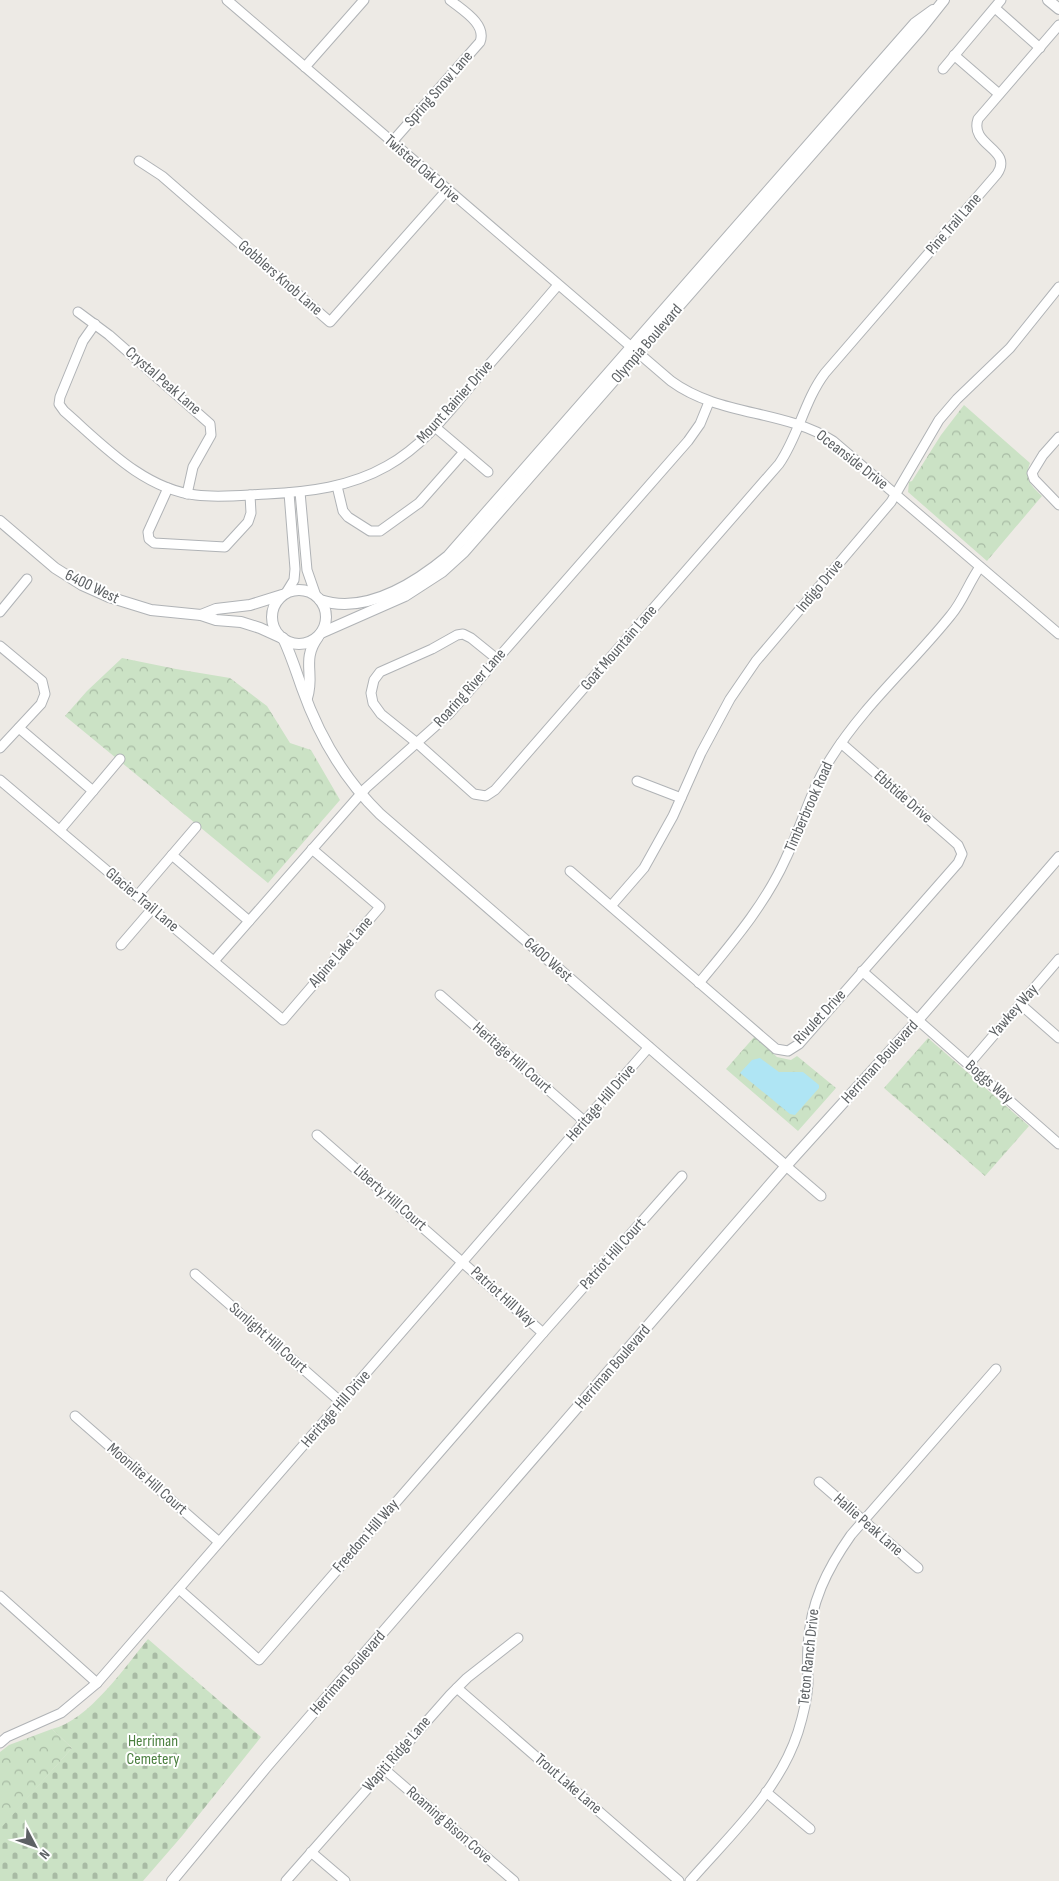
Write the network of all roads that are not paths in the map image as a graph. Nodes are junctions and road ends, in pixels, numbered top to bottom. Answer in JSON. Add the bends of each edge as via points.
{"nodes":[{"id":1,"x":227,"y":0,"type":"edge"},
{"id":2,"x":364,"y":0,"type":"edge"},
{"id":3,"x":450,"y":0,"type":"edge"},
{"id":4,"x":944,"y":0,"type":"edge"},
{"id":5,"x":1001,"y":0,"type":"edge"},
{"id":6,"x":1048,"y":0,"type":"edge"},
{"id":7,"x":994,"y":8,"type":"junction"},
{"id":8,"x":1059,"y":9,"type":"edge"},
{"id":9,"x":1059,"y":25,"type":"edge"},
{"id":10,"x":1040,"y":48,"type":"junction"},
{"id":11,"x":954,"y":55,"type":"junction"},
{"id":12,"x":305,"y":68,"type":"junction"},
{"id":13,"x":943,"y":69,"type":"dead end"},
{"id":14,"x":999,"y":94,"type":"junction"},
{"id":15,"x":392,"y":142,"type":"junction"},
{"id":16,"x":139,"y":162,"type":"dead end"},
{"id":17,"x":446,"y":190,"type":"junction"},
{"id":18,"x":558,"y":285,"type":"junction"},
{"id":19,"x":1059,"y":287,"type":"edge"},
{"id":20,"x":78,"y":312,"type":"dead end"},
{"id":21,"x":95,"y":324,"type":"junction"},
{"id":22,"x":618,"y":337,"type":"joint"},
{"id":23,"x":634,"y":351,"type":"junction"},
{"id":24,"x":709,"y":402,"type":"junction"},
{"id":25,"x":799,"y":424,"type":"junction"},
{"id":26,"x":435,"y":427,"type":"junction"},
{"id":27,"x":1059,"y":437,"type":"edge"},
{"id":28,"x":464,"y":452,"type":"junction"},
{"id":29,"x":488,"y":472,"type":"dead end"},
{"id":30,"x":337,"y":486,"type":"junction"},
{"id":31,"x":168,"y":488,"type":"junction"},
{"id":32,"x":295,"y":493,"type":"junction"},
{"id":33,"x":187,"y":494,"type":"junction"},
{"id":34,"x":250,"y":494,"type":"junction"},
{"id":35,"x":896,"y":494,"type":"junction"},
{"id":36,"x":1059,"y":505,"type":"edge"},
{"id":37,"x":0,"y":522,"type":"edge"},
{"id":38,"x":980,"y":567,"type":"junction"},
{"id":39,"x":27,"y":580,"type":"dead end"},
{"id":40,"x":286,"y":594,"type":"junction"},
{"id":41,"x":318,"y":598,"type":"junction"},
{"id":42,"x":0,"y":612,"type":"edge"},
{"id":43,"x":201,"y":615,"type":"junction"},
{"id":44,"x":319,"y":634,"type":"junction"},
{"id":45,"x":1059,"y":634,"type":"edge"},
{"id":46,"x":282,"y":638,"type":"junction"},
{"id":47,"x":0,"y":646,"type":"edge"},
{"id":48,"x":497,"y":659,"type":"junction"},
{"id":49,"x":307,"y":698,"type":"junction"},
{"id":50,"x":19,"y":728,"type":"junction"},
{"id":51,"x":417,"y":743,"type":"junction"},
{"id":52,"x":841,"y":743,"type":"junction"},
{"id":53,"x":0,"y":748,"type":"edge"},
{"id":54,"x":120,"y":759,"type":"dead end"},
{"id":55,"x":0,"y":780,"type":"edge"},
{"id":56,"x":637,"y":780,"type":"dead end"},
{"id":57,"x":93,"y":791,"type":"junction"},
{"id":58,"x":361,"y":794,"type":"junction"},
{"id":59,"x":681,"y":798,"type":"junction"},
{"id":60,"x":196,"y":827,"type":"dead end"},
{"id":61,"x":60,"y":830,"type":"junction"},
{"id":62,"x":312,"y":849,"type":"junction"},
{"id":63,"x":962,"y":854,"type":"joint"},
{"id":64,"x":172,"y":855,"type":"junction"},
{"id":65,"x":1059,"y":857,"type":"edge"},
{"id":66,"x":570,"y":871,"type":"dead end"},
{"id":67,"x":137,"y":896,"type":"junction"},
{"id":68,"x":611,"y":906,"type":"junction"},
{"id":69,"x":152,"y":908,"type":"junction"},
{"id":70,"x":249,"y":921,"type":"junction"},
{"id":71,"x":121,"y":945,"type":"dead end"},
{"id":72,"x":1059,"y":959,"type":"edge"},
{"id":73,"x":214,"y":961,"type":"junction"},
{"id":74,"x":862,"y":971,"type":"junction"},
{"id":75,"x":699,"y":983,"type":"junction"},
{"id":76,"x":440,"y":995,"type":"dead end"},
{"id":77,"x":1020,"y":1004,"type":"junction"},
{"id":78,"x":283,"y":1020,"type":"joint"},
{"id":79,"x":918,"y":1020,"type":"junction"},
{"id":80,"x":1059,"y":1038,"type":"edge"},
{"id":81,"x":649,"y":1047,"type":"junction"},
{"id":82,"x":969,"y":1064,"type":"junction"},
{"id":83,"x":584,"y":1121,"type":"junction"},
{"id":84,"x":318,"y":1135,"type":"dead end"},
{"id":85,"x":1059,"y":1144,"type":"edge"},
{"id":86,"x":786,"y":1166,"type":"junction"},
{"id":87,"x":682,"y":1176,"type":"dead end"},
{"id":88,"x":821,"y":1196,"type":"dead end"},
{"id":89,"x":463,"y":1262,"type":"junction"},
{"id":90,"x":195,"y":1274,"type":"dead end"},
{"id":91,"x":543,"y":1333,"type":"junction"},
{"id":92,"x":996,"y":1369,"type":"dead end"},
{"id":93,"x":342,"y":1403,"type":"junction"},
{"id":94,"x":75,"y":1416,"type":"dead end"},
{"id":95,"x":819,"y":1482,"type":"dead end"},
{"id":96,"x":864,"y":1521,"type":"junction"},
{"id":97,"x":219,"y":1542,"type":"junction"},
{"id":98,"x":918,"y":1568,"type":"dead end"},
{"id":99,"x":179,"y":1590,"type":"junction"},
{"id":100,"x":0,"y":1596,"type":"edge"},
{"id":101,"x":518,"y":1638,"type":"dead end"},
{"id":102,"x":97,"y":1683,"type":"junction"},
{"id":103,"x":457,"y":1688,"type":"junction"},
{"id":104,"x":0,"y":1743,"type":"edge"},
{"id":105,"x":384,"y":1769,"type":"junction"},
{"id":106,"x":766,"y":1792,"type":"junction"},
{"id":107,"x":810,"y":1829,"type":"dead end"},
{"id":108,"x":311,"y":1852,"type":"junction"},
{"id":109,"x":172,"y":1881,"type":"edge"},
{"id":110,"x":286,"y":1881,"type":"edge"},
{"id":111,"x":345,"y":1881,"type":"edge"},
{"id":112,"x":514,"y":1881,"type":"edge"},
{"id":113,"x":679,"y":1881,"type":"edge"},
{"id":114,"x":690,"y":1881,"type":"edge"}],
"edges":[{"from":1,"to":12,"type":"street","name":"Twisted Oak Drive"},
{"from":2,"to":12,"type":"street"},
{"from":3,"to":15,"type":"street","name":"Spring Snow Lane","via":[[478,24],[482,34],[480,42]]},
{"from":4,"to":23,"type":"street","name":"Olympia Boulevard","via":[[915,23]]},
{"from":5,"to":7,"type":"street"},
{"from":6,"to":8,"type":"street"},
{"from":7,"to":10,"type":"street"},
{"from":7,"to":11,"type":"street"},
{"from":9,"to":10,"type":"street","name":"Pine Trail Lane"},
{"from":10,"to":14,"type":"street","name":"Pine Trail Lane"},
{"from":11,"to":13,"type":"street"},
{"from":11,"to":14,"type":"street"},
{"from":12,"to":15,"type":"street","name":"Twisted Oak Drive"},
{"from":14,"to":25,"type":"street","name":"Pine Trail Lane","via":[[980,116],[976,126],[979,137],[999,155],[999,171],[825,373],[808,398]]},
{"from":15,"to":17,"type":"street","name":"Twisted Oak Drive"},
{"from":16,"to":17,"type":"street","name":"Gobblers Knob Lane","via":[[162,176],[330,322]]},
{"from":17,"to":18,"type":"street","name":"Twisted Oak Drive"},
{"from":18,"to":22,"type":"street","name":"Twisted Oak Drive"},
{"from":18,"to":26,"type":"street","name":"Mount Rainier Drive"},
{"from":19,"to":35,"type":"street","name":"Indigo Drive","via":[[1010,348],[939,420]]},
{"from":20,"to":21,"type":"street","name":"Crystal Peak Lane"},
{"from":21,"to":31,"type":"street","name":"Mount Rainier Drive","via":[[83,341],[60,397],[60,407],[126,465]]},
{"from":21,"to":33,"type":"street","name":"Crystal Peak Lane","via":[[210,424],[211,434],[193,467]]},
{"from":22,"to":23,"type":"street","name":"Oceanside Drive"},
{"from":23,"to":24,"type":"street","name":"Oceanside Drive","via":[[679,388]]},
{"from":23,"to":41,"type":"street","name":"Olympia Boulevard","via":[[439,564],[407,585],[372,599],[344,605]]},
{"from":23,"to":44,"type":"street","name":"Olympia Boulevard","via":[[454,562],[405,596]]},
{"from":24,"to":25,"type":"street","name":"Oceanside Drive"},
{"from":24,"to":48,"type":"street","name":"Roaring River Lane","via":[[693,436]]},
{"from":25,"to":35,"type":"street","name":"Oceanside Drive","via":[[833,441]]},
{"from":25,"to":51,"type":"street","name":"Goat Mountain Lane","via":[[779,464],[493,792],[482,796],[474,794]]},
{"from":26,"to":28,"type":"street"},
{"from":26,"to":30,"type":"street","name":"Mount Rainier Drive","via":[[416,446],[389,465]]},
{"from":27,"to":36,"type":"street","via":[[1032,472],[1034,480]]},
{"from":28,"to":29,"type":"street"},
{"from":28,"to":30,"type":"street","via":[[419,503],[380,531],[370,531],[348,517]]},
{"from":30,"to":32,"type":"street","name":"Mount Rainier Drive"},
{"from":31,"to":33,"type":"street","name":"Mount Rainier Drive"},
{"from":31,"to":34,"type":"street","via":[[148,532],[149,539],[157,543],[225,547],[250,520]]},
{"from":32,"to":34,"type":"street","name":"Mount Rainier Drive"},
{"from":32,"to":40,"type":"street","via":[[295,569],[294,580]]},
{"from":32,"to":41,"type":"street","via":[[306,570]]},
{"from":33,"to":34,"type":"street","name":"Mount Rainier Drive"},
{"from":35,"to":38,"type":"street","name":"Oceanside Drive"},
{"from":35,"to":59,"type":"street","name":"Indigo Drive","via":[[756,661],[730,699]]},
{"from":37,"to":43,"type":"street","name":"6400 West","via":[[55,568],[95,591],[151,610]]},
{"from":38,"to":45,"type":"street","name":"Oceanside Drive"},
{"from":38,"to":52,"type":"street","name":"Timberbrook Road","via":[[952,614]]},
{"from":39,"to":42,"type":"street"},
{"from":40,"to":41,"type":"street","via":[[302,590]]},
{"from":40,"to":43,"type":"street","name":"6400 West"},
{"from":40,"to":46,"type":"street","via":[[272,612],[275,629]]},
{"from":41,"to":44,"type":"street","via":[[326,615]]},
{"from":43,"to":46,"type":"street","name":"6400 West","via":[[251,624]]},
{"from":44,"to":46,"type":"street","via":[[304,643]]},
{"from":44,"to":49,"type":"street","name":"6400 West","via":[[309,655]]},
{"from":46,"to":49,"type":"street","name":"6400 West"},
{"from":47,"to":50,"type":"street","via":[[42,681],[46,694]]},
{"from":48,"to":51,"type":"street","name":"Roaring River Lane","via":[[449,714]]},
{"from":48,"to":51,"type":"street","name":"Goat Mountain Lane","via":[[471,638],[460,634],[380,672],[371,689],[375,708]]},
{"from":49,"to":58,"type":"street","name":"6400 West","via":[[327,745],[344,774]]},
{"from":50,"to":53,"type":"street"},
{"from":50,"to":57,"type":"street"},
{"from":51,"to":58,"type":"street","name":"Roaring River Lane"},
{"from":52,"to":63,"type":"street","name":"Ebbtide Drive","via":[[958,845]]},
{"from":52,"to":75,"type":"street","name":"Timberbrook Road","via":[[818,779],[786,859],[764,899]]},
{"from":54,"to":57,"type":"street"},
{"from":55,"to":61,"type":"street","name":"Glacier Trail Lane"},
{"from":56,"to":59,"type":"street"},
{"from":57,"to":61,"type":"street"},
{"from":58,"to":62,"type":"street","name":"Roaring River Lane"},
{"from":58,"to":81,"type":"street","name":"6400 West"},
{"from":59,"to":68,"type":"street","name":"Indigo Drive","via":[[644,868]]},
{"from":60,"to":64,"type":"street"},
{"from":61,"to":67,"type":"street","name":"Glacier Trail Lane"},
{"from":62,"to":70,"type":"street","name":"Roaring River Lane"},
{"from":62,"to":78,"type":"street","name":"Alpine Lake Lane","via":[[380,907]]},
{"from":63,"to":74,"type":"street","name":"Rivulet Drive","via":[[958,863]]},
{"from":64,"to":67,"type":"street"},
{"from":64,"to":70,"type":"street"},
{"from":65,"to":79,"type":"street","name":"Herriman Boulevard"},
{"from":66,"to":68,"type":"street","name":"Rivulet Drive"},
{"from":67,"to":69,"type":"street","name":"Glacier Trail Lane"},
{"from":68,"to":75,"type":"street","name":"Rivulet Drive"},
{"from":69,"to":71,"type":"street"},
{"from":69,"to":73,"type":"street","name":"Glacier Trail Lane"},
{"from":70,"to":73,"type":"street","name":"Roaring River Lane"},
{"from":72,"to":77,"type":"street","name":"Yawkey Way"},
{"from":73,"to":78,"type":"street","name":"Glacier Trail Lane"},
{"from":74,"to":75,"type":"street","name":"Rivulet Drive","via":[[798,1044],[788,1050],[776,1049]]},
{"from":74,"to":79,"type":"street","name":"Boggs Way"},
{"from":76,"to":83,"type":"street","name":"Heritage Hill Court"},
{"from":77,"to":80,"type":"street"},
{"from":77,"to":82,"type":"street","name":"Yawkey Way"},
{"from":79,"to":82,"type":"street","name":"Boggs Way"},
{"from":79,"to":86,"type":"street","name":"Herriman Boulevard"},
{"from":81,"to":83,"type":"street","name":"Heritage Hill Drive"},
{"from":81,"to":86,"type":"street","name":"6400 West"},
{"from":82,"to":85,"type":"street","name":"Boggs Way"},
{"from":83,"to":89,"type":"street","name":"Heritage Hill Drive"},
{"from":84,"to":89,"type":"street","name":"Liberty Hill Court"},
{"from":86,"to":88,"type":"street","name":"6400 West"},
{"from":86,"to":109,"type":"street","name":"Herriman Boulevard","via":[[268,1765]]},
{"from":87,"to":91,"type":"street","name":"Patriot Hill Court"},
{"from":89,"to":91,"type":"street","name":"Patriot Hill Way"},
{"from":89,"to":93,"type":"street","name":"Heritage Hill Drive"},
{"from":90,"to":93,"type":"street","name":"Sunlight Hill Court"},
{"from":91,"to":99,"type":"street","name":"Freedom Hill Way","via":[[260,1660]]},
{"from":92,"to":96,"type":"street","name":"Teton Ranch Drive"},
{"from":93,"to":97,"type":"street","name":"Heritage Hill Drive"},
{"from":94,"to":97,"type":"street","name":"Moonlite Hill Court"},
{"from":95,"to":96,"type":"street","name":"Hallie Peak Lane"},
{"from":96,"to":98,"type":"street","name":"Hallie Peak Lane"},
{"from":96,"to":106,"type":"street","name":"Teton Ranch Drive","via":[[836,1556],[819,1588],[809,1628],[808,1686],[803,1715],[787,1762]]},
{"from":97,"to":99,"type":"street","name":"Heritage Hill Drive"},
{"from":99,"to":102,"type":"street","name":"Heritage Hill Drive"},
{"from":100,"to":102,"type":"street"},
{"from":101,"to":103,"type":"street","name":"Wapiti Ridge Lane"},
{"from":102,"to":104,"type":"street","name":"Heritage Hill Drive","via":[[61,1713],[6,1737]]},
{"from":103,"to":105,"type":"street","name":"Wapiti Ridge Lane"},
{"from":103,"to":113,"type":"street","name":"Trout Lake Lane"},
{"from":105,"to":108,"type":"street","name":"Wapiti Ridge Lane"},
{"from":105,"to":112,"type":"street","name":"Roaming Bison Cove"},
{"from":106,"to":107,"type":"street"},
{"from":106,"to":114,"type":"street","name":"Teton Ranch Drive"},
{"from":108,"to":110,"type":"street","name":"Wapiti Ridge Lane"},
{"from":108,"to":111,"type":"street"}]}
